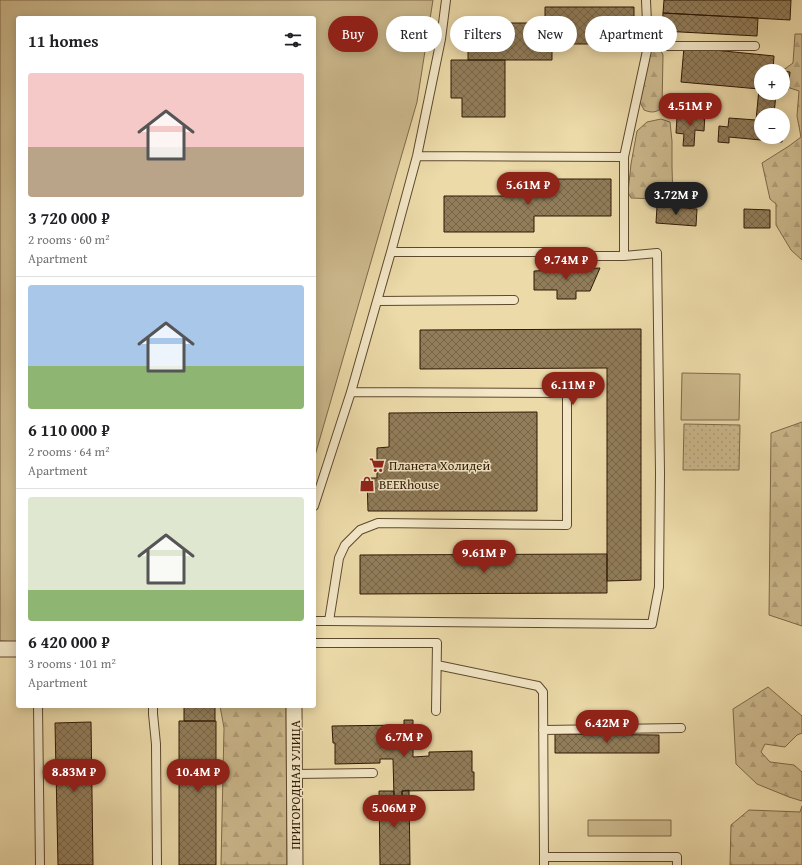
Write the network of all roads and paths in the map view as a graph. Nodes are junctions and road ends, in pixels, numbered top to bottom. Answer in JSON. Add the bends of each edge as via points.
{"nodes":[{"id":1,"x":446,"y":0,"type":"edge"},
{"id":2,"x":646,"y":0,"type":"edge"},
{"id":3,"x":647,"y":16,"type":"edge"},
{"id":4,"x":677,"y":46,"type":"edge"},
{"id":5,"x":755,"y":46,"type":"dead end"},
{"id":6,"x":647,"y":52,"type":"edge"},
{"id":7,"x":417,"y":156,"type":"junction"},
{"id":8,"x":624,"y":157,"type":"junction"},
{"id":9,"x":391,"y":252,"type":"junction"},
{"id":10,"x":624,"y":256,"type":"junction"},
{"id":11,"x":514,"y":300,"type":"dead end"},
{"id":12,"x":377,"y":301,"type":"junction"},
{"id":13,"x":351,"y":392,"type":"junction"},
{"id":14,"x":316,"y":500,"type":"edge"},
{"id":15,"x":316,"y":621,"type":"edge"},
{"id":16,"x":329,"y":621,"type":"junction"},
{"id":17,"x":316,"y":643,"type":"edge"},
{"id":18,"x":0,"y":649,"type":"edge"},
{"id":19,"x":16,"y":649,"type":"edge"},
{"id":20,"x":436,"y":665,"type":"junction"},
{"id":21,"x":38,"y":708,"type":"edge"},
{"id":22,"x":153,"y":708,"type":"edge"},
{"id":23,"x":294,"y":708,"type":"edge"},
{"id":24,"x":436,"y":711,"type":"dead end"},
{"id":25,"x":681,"y":728,"type":"dead end"},
{"id":26,"x":543,"y":730,"type":"junction"},
{"id":27,"x":373,"y":773,"type":"dead end"},
{"id":28,"x":295,"y":774,"type":"junction"},
{"id":29,"x":544,"y":861,"type":"edge"},
{"id":30,"x":40,"y":865,"type":"edge"},
{"id":31,"x":157,"y":865,"type":"edge"},
{"id":32,"x":295,"y":865,"type":"edge"},
{"id":33,"x":677,"y":865,"type":"edge"}],
"edges":[{"from":1,"to":7,"type":"lane","via":[[441,39]]},
{"from":2,"to":3,"type":"lane"},
{"from":4,"to":5,"type":"lane"},
{"from":6,"to":8,"type":"lane"},
{"from":7,"to":8,"type":"lane"},
{"from":7,"to":9,"type":"lane"},
{"from":8,"to":10,"type":"lane"},
{"from":9,"to":10,"type":"lane","via":[[567,252],[585,256]]},
{"from":9,"to":12,"type":"lane"},
{"from":10,"to":16,"type":"lane","via":[[657,253],[659,587],[652,624]]},
{"from":11,"to":12,"type":"lane"},
{"from":12,"to":13,"type":"lane"},
{"from":13,"to":14,"type":"lane"},
{"from":13,"to":16,"type":"lane","via":[[567,393],[567,525],[378,523],[360,530],[345,545],[339,558]]},
{"from":15,"to":16,"type":"lane"},
{"from":17,"to":20,"type":"lane","via":[[436,644]]},
{"from":18,"to":19,"type":"street"},
{"from":20,"to":24,"type":"lane"},
{"from":20,"to":26,"type":"lane","via":[[538,686],[543,692]]},
{"from":21,"to":30,"type":"lane"},
{"from":22,"to":31,"type":"lane","via":[[156,744]]},
{"from":23,"to":28,"type":"street","name":"ПРИГОРОДНАЯ УЛИЦА"},
{"from":25,"to":26,"type":"lane"},
{"from":26,"to":29,"type":"lane"},
{"from":27,"to":28,"type":"lane"},
{"from":28,"to":32,"type":"street","name":"ПРИГОРОДНАЯ УЛИЦА"},
{"from":29,"to":33,"type":"lane","via":[[677,857]]}]}
